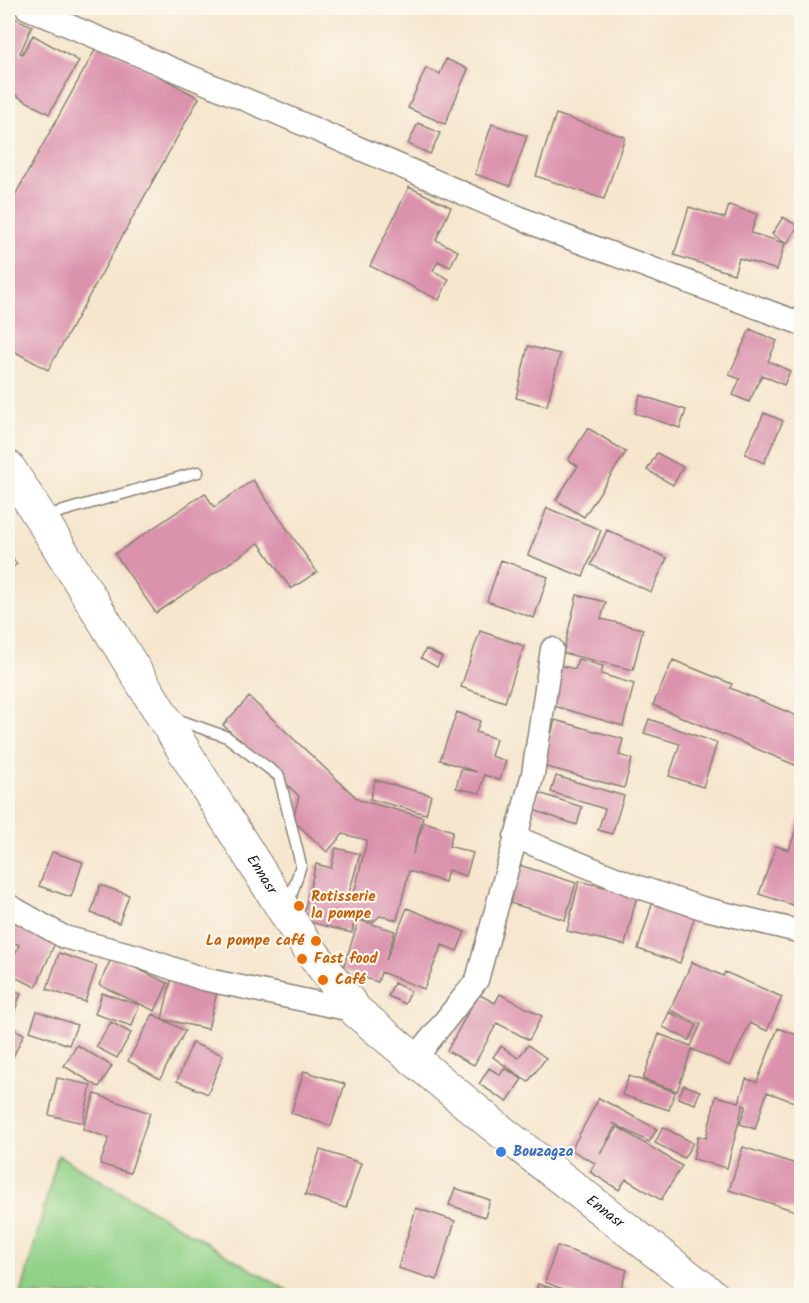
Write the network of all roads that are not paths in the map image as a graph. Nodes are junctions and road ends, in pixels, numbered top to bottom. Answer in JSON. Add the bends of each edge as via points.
{"nodes":[{"id":1,"x":27,"y":8,"type":"edge"},
{"id":2,"x":801,"y":324,"type":"edge"},
{"id":3,"x":8,"y":467,"type":"edge"},
{"id":4,"x":198,"y":472,"type":"dead end"},
{"id":5,"x":41,"y":518,"type":"junction"},
{"id":6,"x":552,"y":649,"type":"dead end"},
{"id":7,"x":161,"y":713,"type":"junction"},
{"id":8,"x":515,"y":837,"type":"junction"},
{"id":9,"x":8,"y":905,"type":"edge"},
{"id":10,"x":286,"y":912,"type":"junction"},
{"id":11,"x":801,"y":932,"type":"edge"},
{"id":12,"x":356,"y":1011,"type":"junction"},
{"id":13,"x":414,"y":1060,"type":"junction"},
{"id":14,"x":713,"y":1296,"type":"edge"}],
"edges":[{"from":1,"to":2,"type":"street","via":[[553,232]]},
{"from":3,"to":5,"type":"main road","name":"Ennasr"},
{"from":4,"to":5,"type":"lane"},
{"from":5,"to":7,"type":"main road","name":"Ennasr"},
{"from":6,"to":8,"type":"street","via":[[533,774]]},
{"from":7,"to":10,"type":"main road","name":"Ennasr"},
{"from":7,"to":10,"type":"lane","via":[[227,737],[279,776],[301,865]]},
{"from":8,"to":11,"type":"street","via":[[630,884],[702,908]]},
{"from":8,"to":13,"type":"street","via":[[477,980]]},
{"from":9,"to":12,"type":"street","via":[[64,937],[203,979]]},
{"from":10,"to":12,"type":"main road","name":"Ennasr"},
{"from":12,"to":13,"type":"main road","name":"Ennasr"},
{"from":13,"to":14,"type":"main road","name":"Ennasr"}]}
